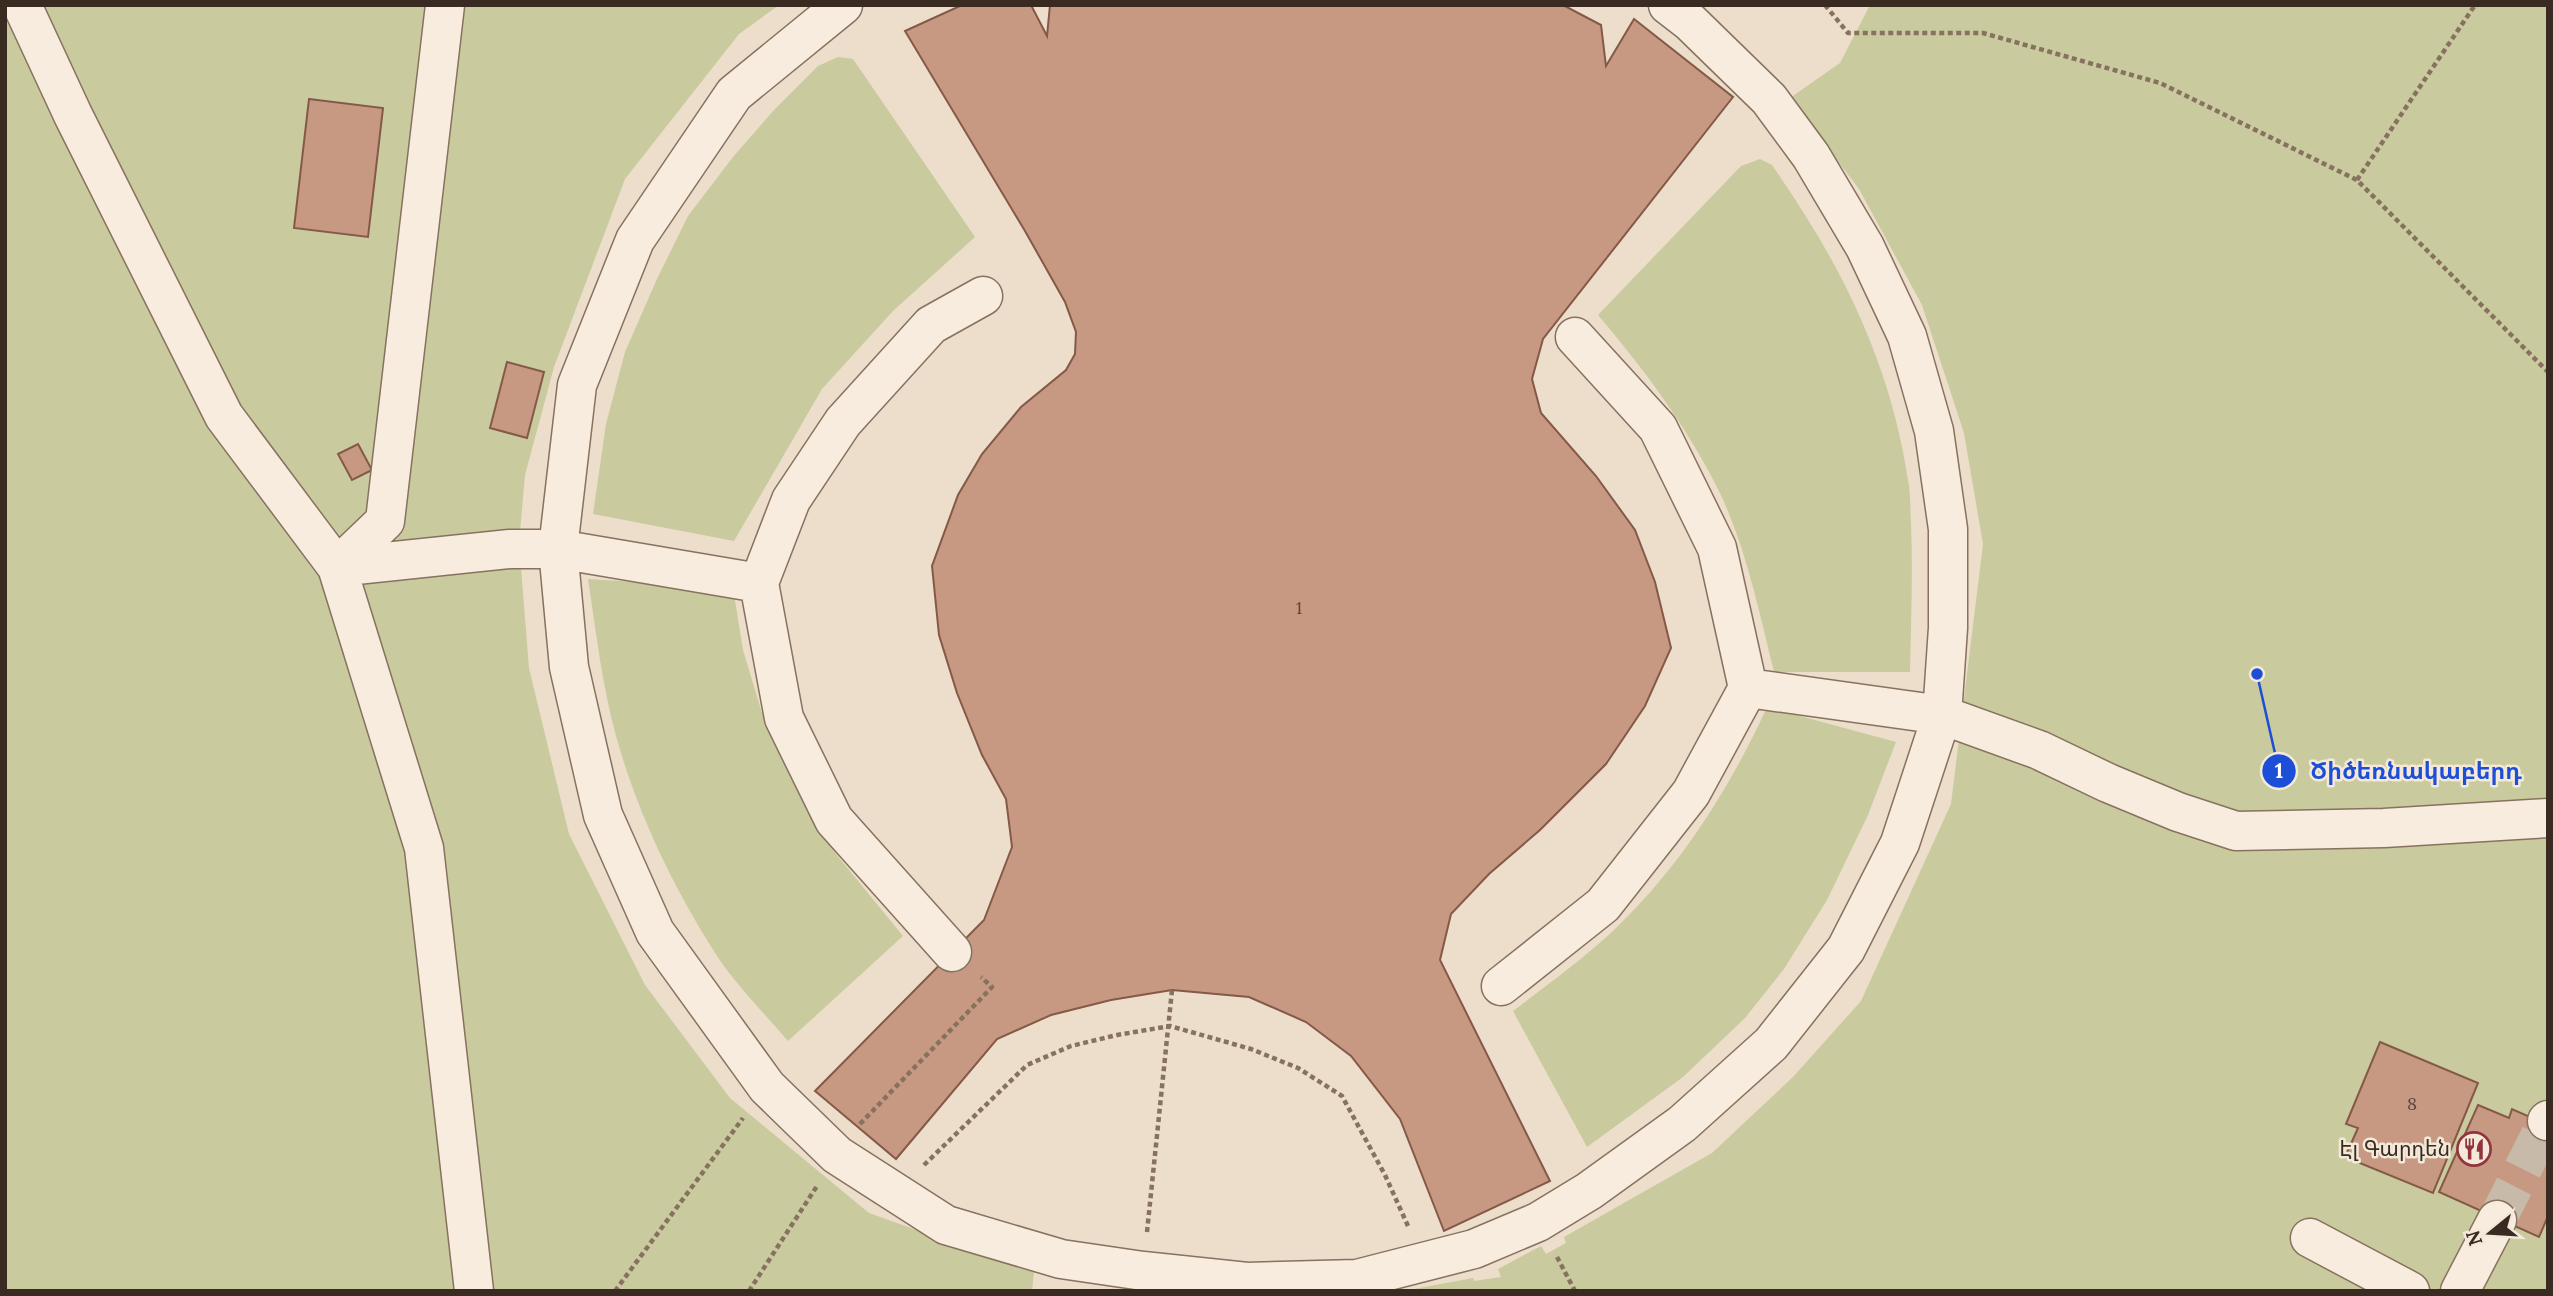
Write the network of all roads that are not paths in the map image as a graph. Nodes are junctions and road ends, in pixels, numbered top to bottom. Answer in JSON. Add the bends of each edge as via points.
{"nodes":[{"id":1,"x":22,"y":5,"type":"edge"},
{"id":2,"x":444,"y":5,"type":"edge"},
{"id":3,"x":843,"y":5,"type":"edge"},
{"id":4,"x":1668,"y":5,"type":"edge"},
{"id":5,"x":983,"y":296,"type":"dead end"},
{"id":6,"x":1575,"y":337,"type":"dead end"},
{"id":7,"x":558,"y":549,"type":"junction"},
{"id":8,"x":337,"y":567,"type":"junction"},
{"id":9,"x":759,"y":583,"type":"junction"},
{"id":10,"x":1748,"y":688,"type":"junction"},
{"id":11,"x":1942,"y":715,"type":"junction"},
{"id":12,"x":2548,"y":818,"type":"edge"},
{"id":13,"x":952,"y":951,"type":"dead end"},
{"id":14,"x":1501,"y":986,"type":"dead end"},
{"id":15,"x":2497,"y":1220,"type":"tunnel mouth"},
{"id":16,"x":2310,"y":1238,"type":"dead end"},
{"id":17,"x":474,"y":1291,"type":"edge"},
{"id":18,"x":2410,"y":1291,"type":"edge"},
{"id":19,"x":2460,"y":1291,"type":"edge"}],
"edges":[{"from":1,"to":8,"type":"street","via":[[223,416]]},
{"from":2,"to":8,"type":"street","via":[[385,521]]},
{"from":3,"to":7,"type":"street","via":[[734,94],[635,240],[577,385]]},
{"from":4,"to":11,"type":"street","via":[[1769,99],[1811,156],[1865,247],[1907,336],[1934,431],[1948,529]]},
{"from":5,"to":9,"type":"street","via":[[931,325],[843,422],[791,500]]},
{"from":6,"to":10,"type":"street","via":[[1658,428],[1717,548]]},
{"from":7,"to":8,"type":"street","via":[[510,549]]},
{"from":7,"to":9,"type":"street"},
{"from":7,"to":11,"type":"street","via":[[569,667],[603,815],[654,932],[767,1087],[847,1140],[896,1193],[946,1224],[1061,1259],[1143,1271],[1247,1282],[1357,1279],[1474,1249],[1538,1222],[1589,1192],[1682,1124],[1771,1044],[1846,949],[1900,843]]},
{"from":8,"to":17,"type":"street","via":[[424,848]]},
{"from":9,"to":13,"type":"street","via":[[784,718],[834,820]]},
{"from":10,"to":11,"type":"street"},
{"from":10,"to":14,"type":"street","via":[[1691,793],[1603,905]]},
{"from":11,"to":12,"type":"street","via":[[2039,750],[2178,812],[2236,831]]},
{"from":15,"to":19,"type":"street"},
{"from":16,"to":18,"type":"street"}]}
